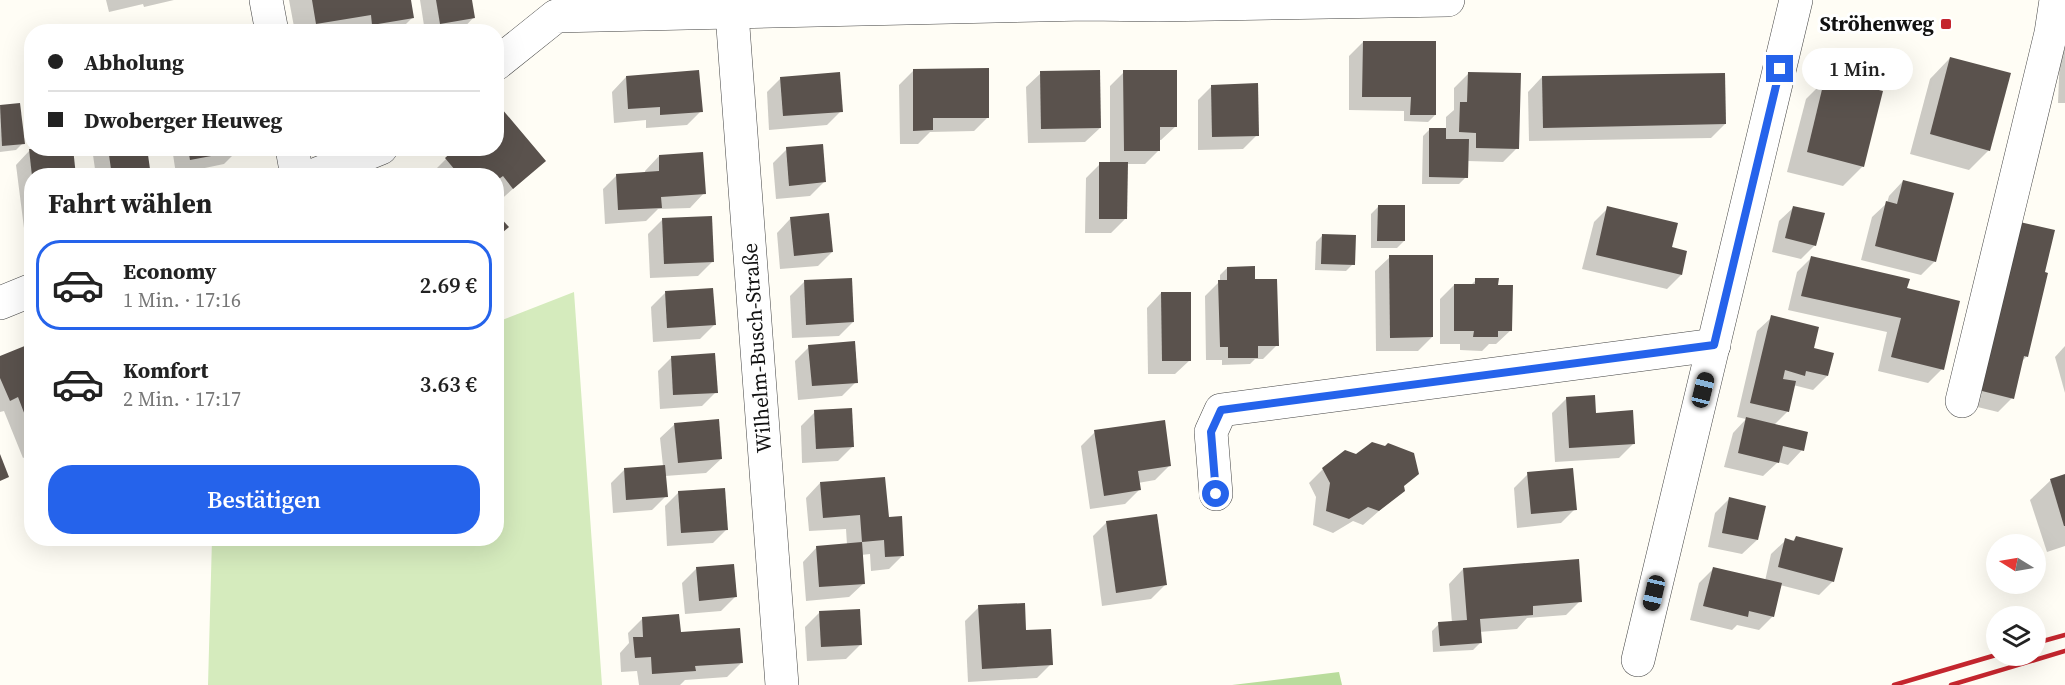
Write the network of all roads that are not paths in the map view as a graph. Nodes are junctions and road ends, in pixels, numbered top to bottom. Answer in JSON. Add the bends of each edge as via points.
{"nodes":[{"id":1,"x":266,"y":0,"type":"edge"},
{"id":2,"x":1448,"y":0,"type":"edge"},
{"id":3,"x":1796,"y":0,"type":"edge"},
{"id":4,"x":2056,"y":0,"type":"edge"},
{"id":5,"x":731,"y":6,"type":"edge"},
{"id":6,"x":270,"y":24,"type":"edge"},
{"id":7,"x":504,"y":58,"type":"edge"},
{"id":8,"x":361,"y":156,"type":"edge"},
{"id":9,"x":332,"y":168,"type":"edge"},
{"id":10,"x":24,"y":293,"type":"edge"},
{"id":11,"x":0,"y":303,"type":"edge"},
{"id":12,"x":1714,"y":345,"type":"junction"},
{"id":13,"x":1962,"y":401,"type":"dead end"},
{"id":14,"x":1216,"y":494,"type":"dead end"},
{"id":15,"x":1638,"y":660,"type":"dead end"},
{"id":16,"x":782,"y":685,"type":"edge"}],
"edges":[{"from":1,"to":6,"type":"street"},
{"from":2,"to":5,"type":"street"},
{"from":3,"to":12,"type":"street"},
{"from":4,"to":13,"type":"street"},
{"from":5,"to":7,"type":"street","via":[[556,16]]},
{"from":5,"to":16,"type":"street","name":"Wilhelm-Busch-Straße"},
{"from":8,"to":9,"type":"street"},
{"from":10,"to":11,"type":"street"},
{"from":12,"to":14,"type":"street","via":[[1221,410],[1211,432]]},
{"from":12,"to":15,"type":"street"}]}
